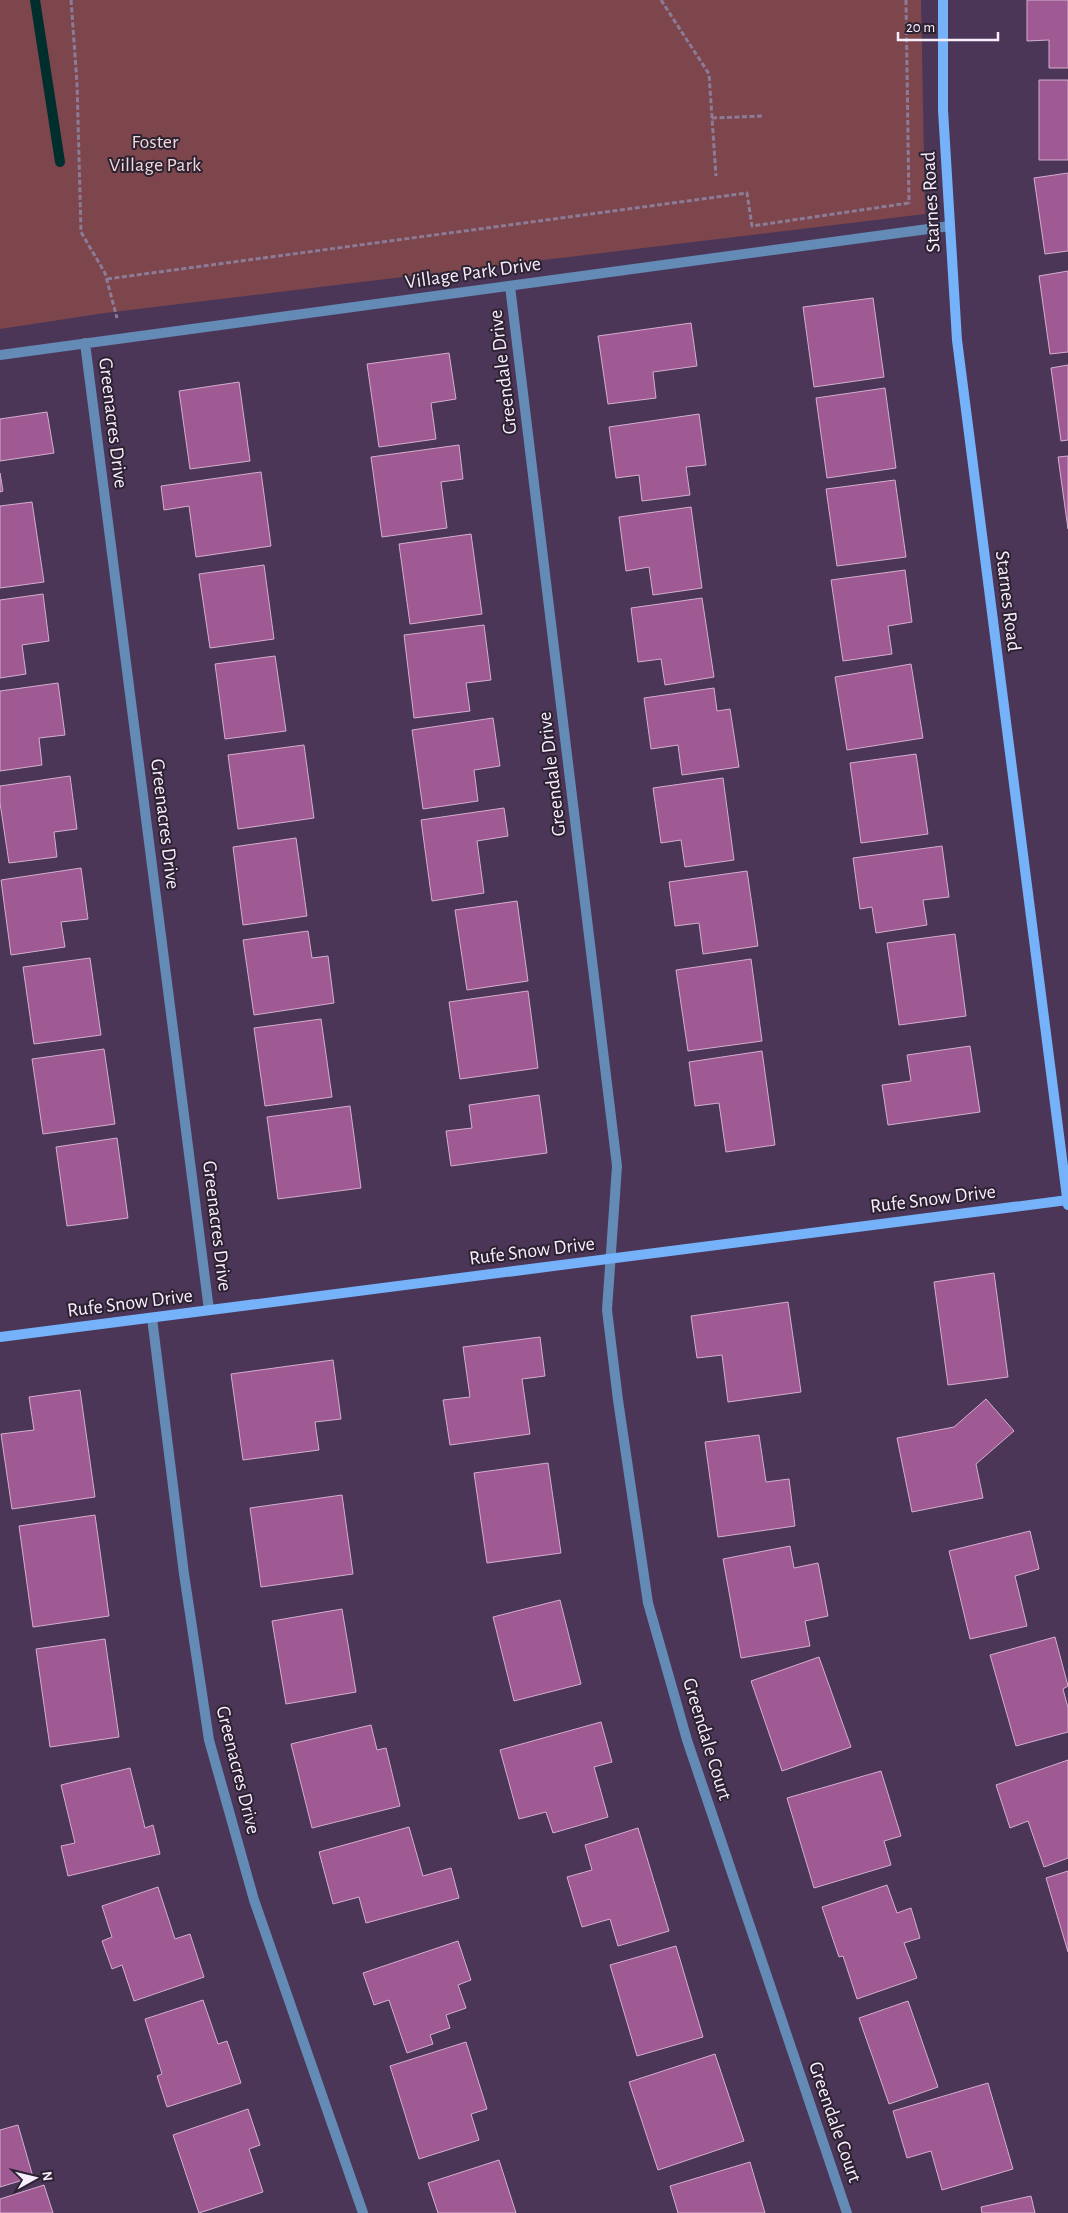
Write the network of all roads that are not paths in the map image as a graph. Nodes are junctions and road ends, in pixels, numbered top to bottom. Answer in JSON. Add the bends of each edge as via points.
{"nodes":[{"id":1,"x":943,"y":0,"type":"edge"},
{"id":2,"x":950,"y":226,"type":"junction"},
{"id":3,"x":510,"y":286,"type":"junction"},
{"id":4,"x":85,"y":343,"type":"junction"},
{"id":5,"x":0,"y":355,"type":"edge"},
{"id":6,"x":1068,"y":1202,"type":"edge"},
{"id":7,"x":610,"y":1258,"type":"junction"},
{"id":8,"x":210,"y":1310,"type":"junction"},
{"id":9,"x":152,"y":1318,"type":"junction"},
{"id":10,"x":0,"y":1337,"type":"edge"},
{"id":11,"x":363,"y":2213,"type":"edge"},
{"id":12,"x":847,"y":2213,"type":"edge"}],
"edges":[{"from":1,"to":2,"type":"main road","name":"Starnes Road","via":[[943,110]]},
{"from":2,"to":3,"type":"street","name":"Village Park Drive"},
{"from":2,"to":6,"type":"main road","name":"Starnes Road","via":[[957,340]]},
{"from":3,"to":4,"type":"street","name":"Village Park Drive"},
{"from":3,"to":7,"type":"street","name":"Greendale Drive","via":[[617,1166]]},
{"from":4,"to":5,"type":"street","name":"Village Park Drive"},
{"from":4,"to":8,"type":"street","name":"Greenacres Drive"},
{"from":6,"to":7,"type":"main road","name":"Rufe Snow Drive"},
{"from":7,"to":8,"type":"main road","name":"Rufe Snow Drive"},
{"from":7,"to":12,"type":"street","name":"Greendale Court","via":[[607,1310],[648,1603],[687,1740]]},
{"from":8,"to":9,"type":"main road","name":"Rufe Snow Drive"},
{"from":9,"to":10,"type":"main road","name":"Rufe Snow Drive"},
{"from":9,"to":11,"type":"street","name":"Greenacres Drive","via":[[184,1574],[209,1740],[254,1900]]}]}
